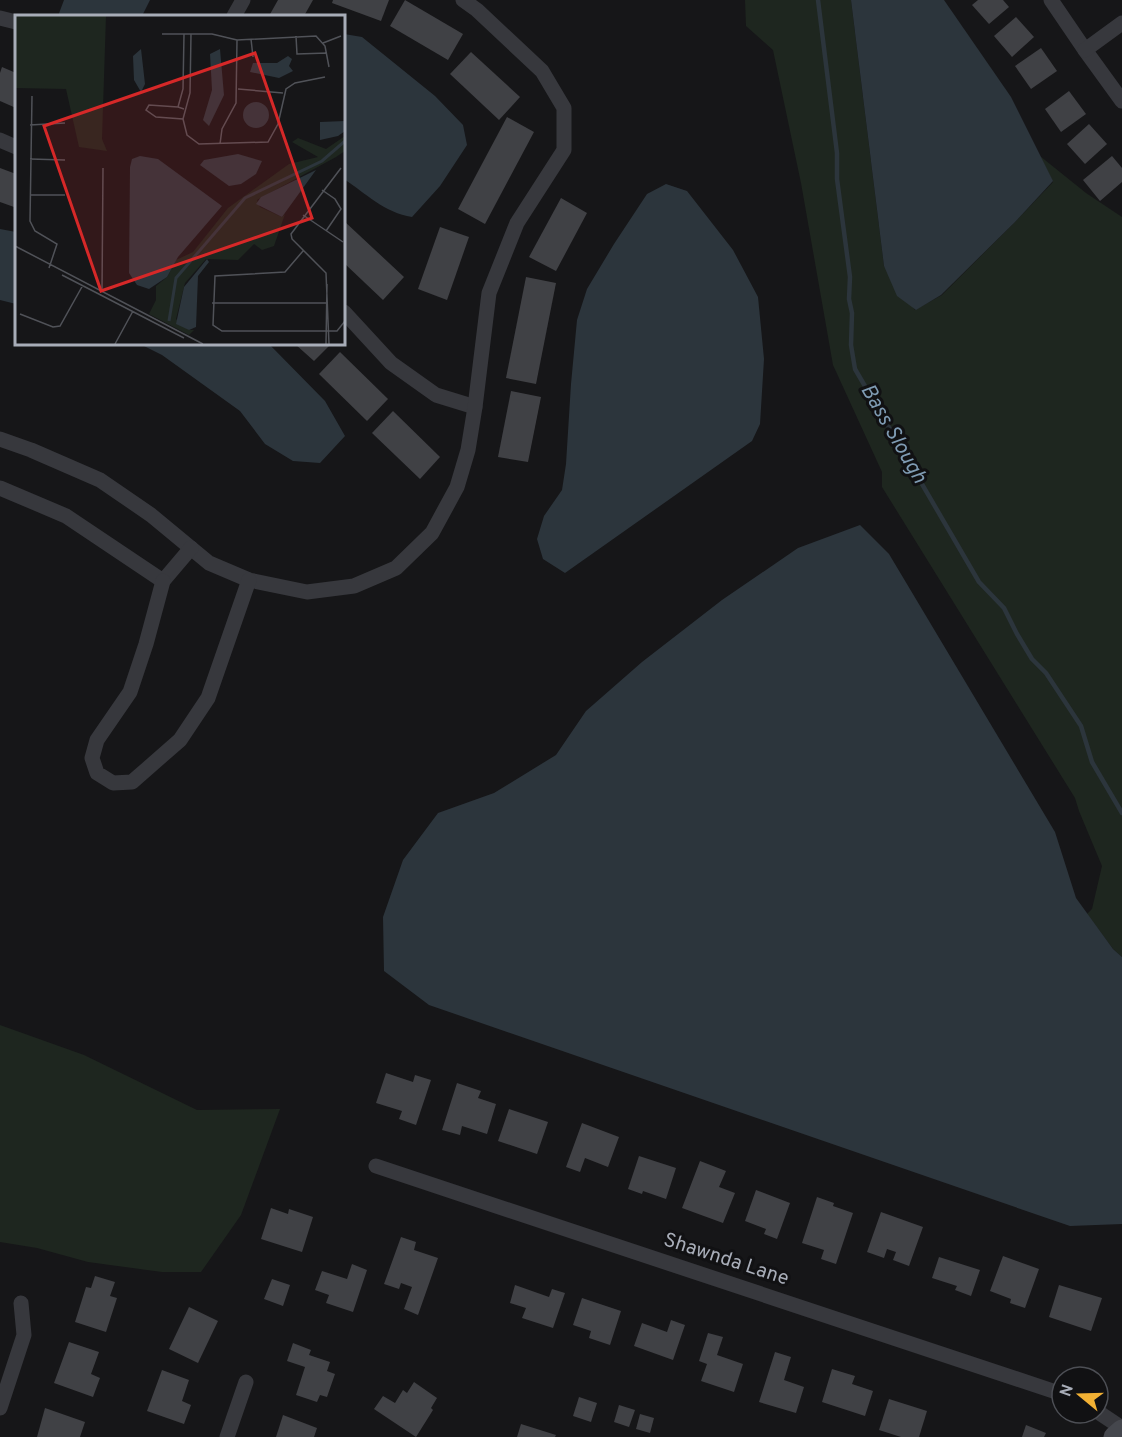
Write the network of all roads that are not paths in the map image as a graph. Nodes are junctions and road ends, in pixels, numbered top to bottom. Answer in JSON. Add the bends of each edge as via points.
{"nodes":[{"id":1,"x":243,"y":0,"type":"edge"},
{"id":2,"x":463,"y":0,"type":"edge"},
{"id":3,"x":1051,"y":0,"type":"edge"},
{"id":4,"x":235,"y":15,"type":"edge"},
{"id":5,"x":0,"y":18,"type":"edge"},
{"id":6,"x":15,"y":22,"type":"edge"},
{"id":7,"x":1122,"y":23,"type":"edge"},
{"id":8,"x":1084,"y":50,"type":"junction"},
{"id":9,"x":1122,"y":102,"type":"edge"},
{"id":10,"x":0,"y":140,"type":"edge"},
{"id":11,"x":15,"y":147,"type":"edge"},
{"id":12,"x":345,"y":313,"type":"edge"},
{"id":13,"x":476,"y":407,"type":"junction"},
{"id":14,"x":0,"y":439,"type":"edge"},
{"id":15,"x":0,"y":489,"type":"edge"},
{"id":16,"x":191,"y":548,"type":"junction"},
{"id":17,"x":249,"y":580,"type":"junction"},
{"id":18,"x":164,"y":581,"type":"junction"},
{"id":19,"x":376,"y":1166,"type":"dead end"},
{"id":20,"x":21,"y":1304,"type":"dead end"},
{"id":21,"x":246,"y":1382,"type":"dead end"},
{"id":22,"x":1050,"y":1390,"type":"edge"},
{"id":23,"x":0,"y":1408,"type":"edge"},
{"id":24,"x":1122,"y":1429,"type":"edge"},
{"id":25,"x":227,"y":1437,"type":"edge"},
{"id":26,"x":1114,"y":1437,"type":"edge"}],
"edges":[{"from":1,"to":4,"type":"street"},
{"from":2,"to":13,"type":"street","via":[[542,71],[564,108],[564,150],[517,223],[489,293]]},
{"from":3,"to":8,"type":"street"},
{"from":5,"to":6,"type":"street"},
{"from":7,"to":8,"type":"street"},
{"from":8,"to":9,"type":"street"},
{"from":10,"to":11,"type":"street"},
{"from":12,"to":13,"type":"street","via":[[391,363],[436,395]]},
{"from":13,"to":17,"type":"street","via":[[457,487],[432,533],[396,568],[354,586],[307,592]]},
{"from":14,"to":16,"type":"street","via":[[100,480],[151,514]]},
{"from":15,"to":18,"type":"street","via":[[66,516]]},
{"from":16,"to":17,"type":"street","via":[[209,563]]},
{"from":16,"to":18,"type":"street"},
{"from":17,"to":18,"type":"street","via":[[208,698],[180,740],[132,782],[114,783],[97,773],[92,758],[97,741],[130,692]]},
{"from":19,"to":22,"type":"street","name":"Shawnda Lane"},
{"from":20,"to":23,"type":"street","via":[[24,1335]]},
{"from":21,"to":25,"type":"street"},
{"from":24,"to":26,"type":"main road"}]}
